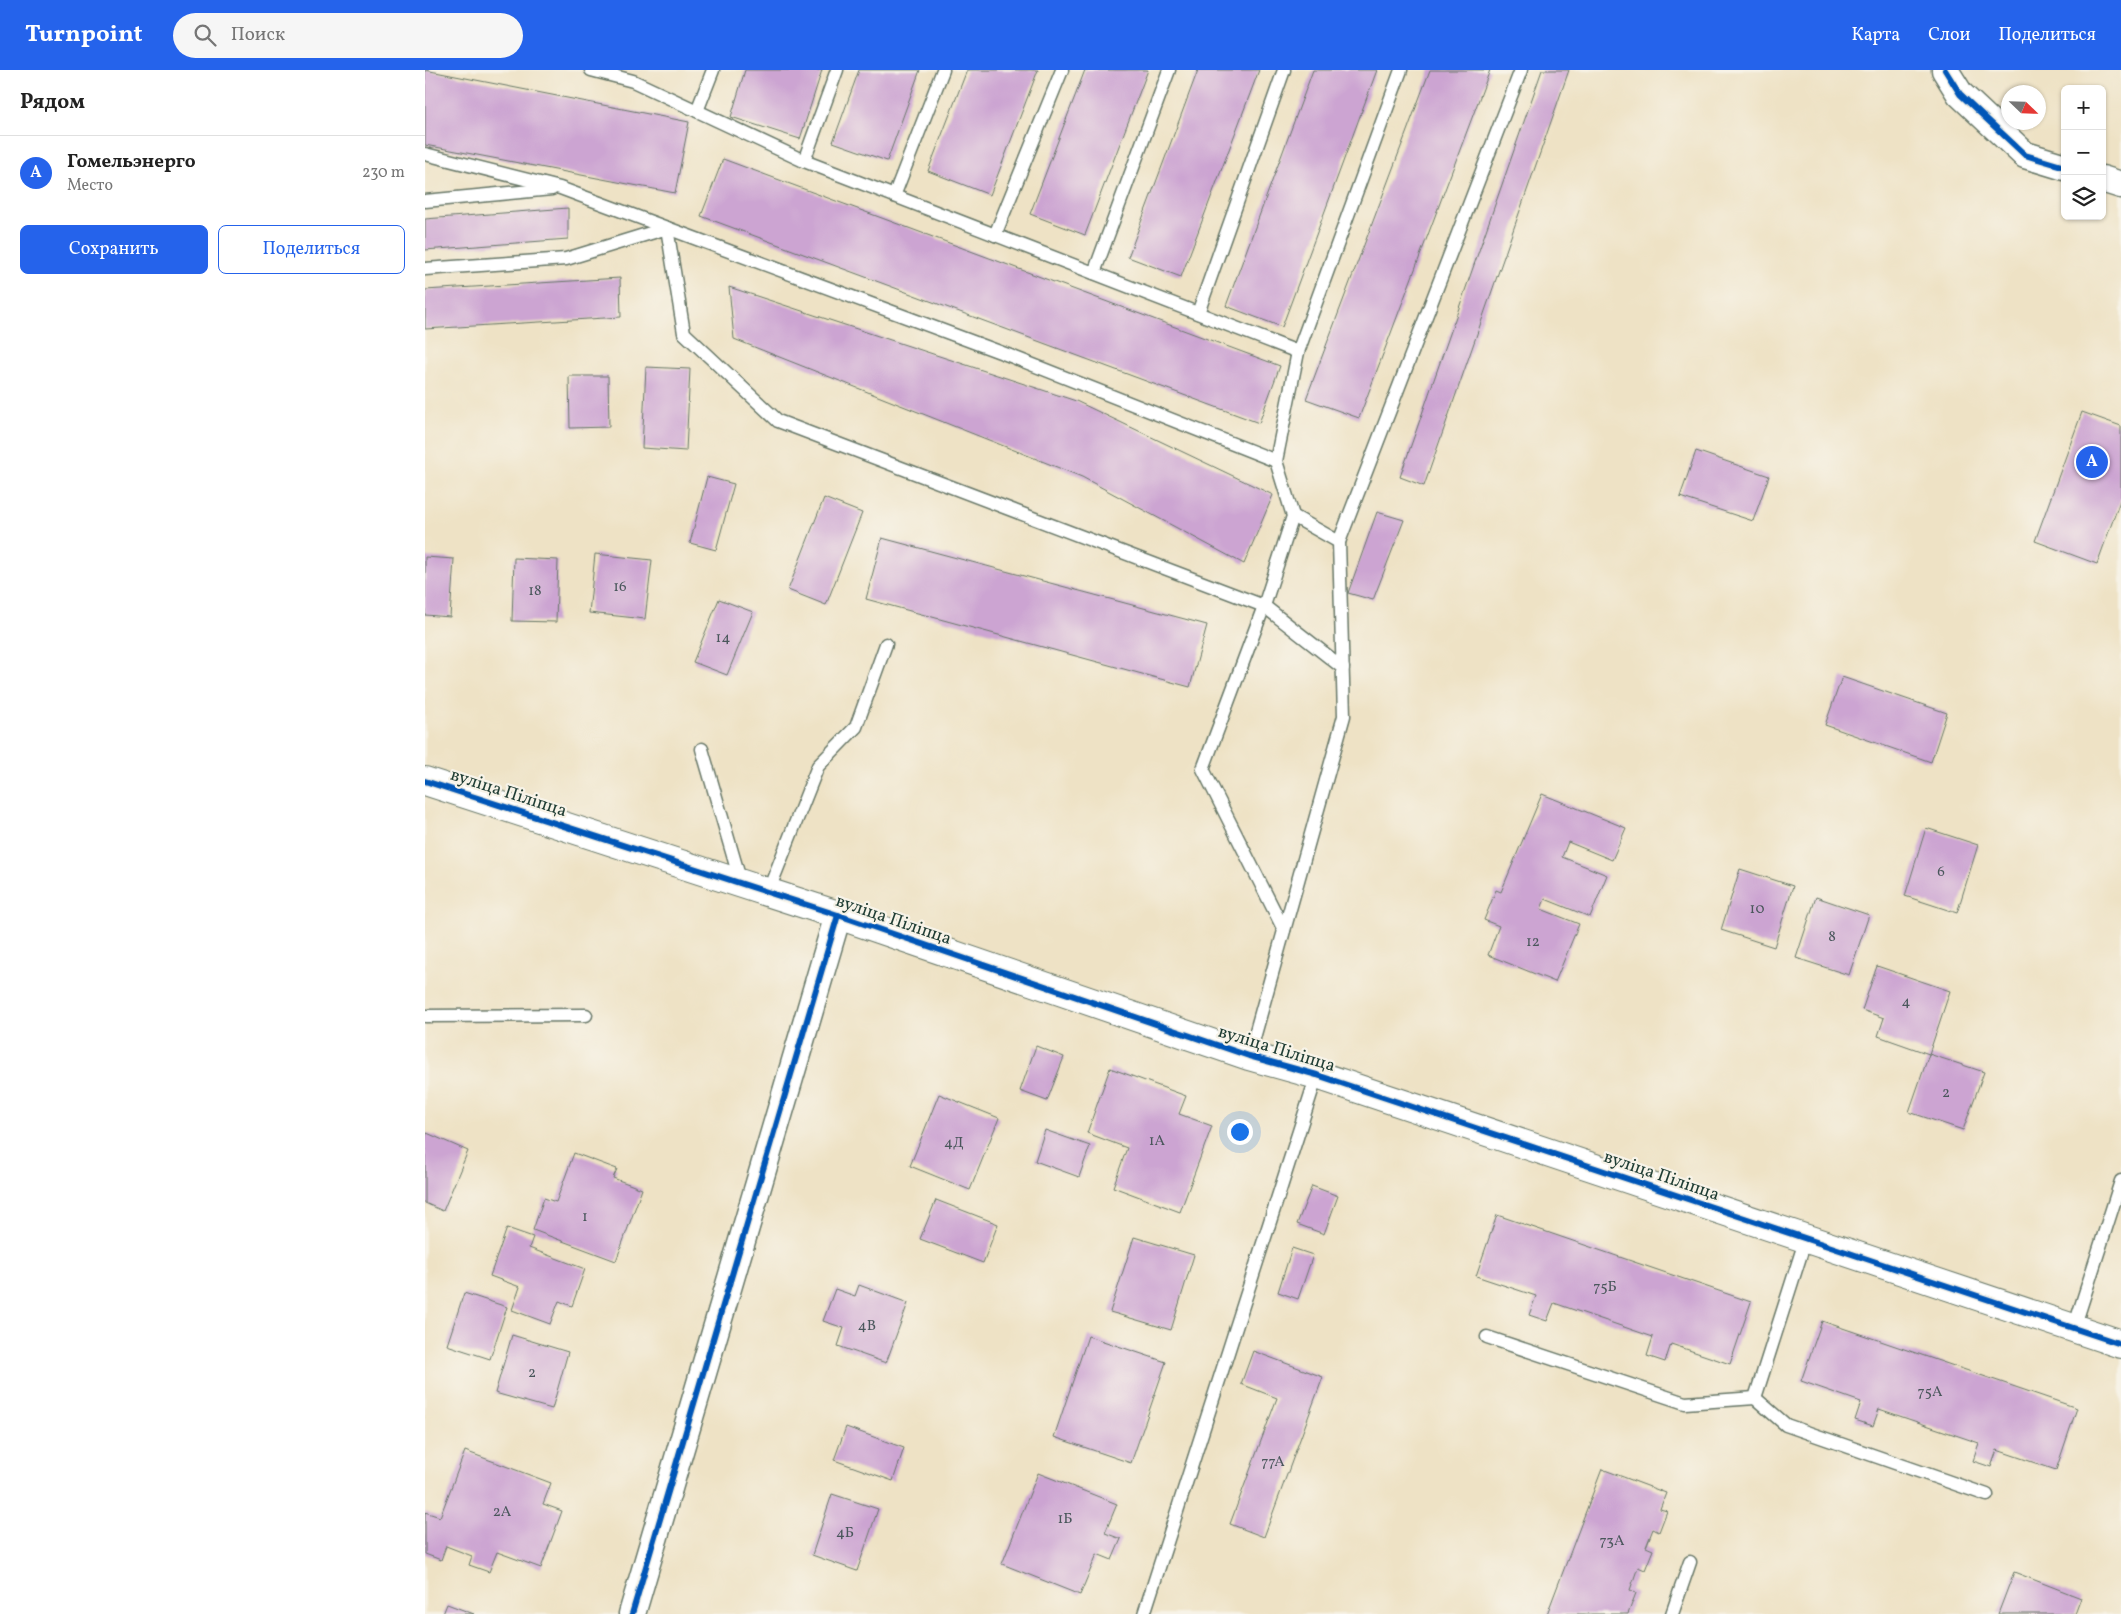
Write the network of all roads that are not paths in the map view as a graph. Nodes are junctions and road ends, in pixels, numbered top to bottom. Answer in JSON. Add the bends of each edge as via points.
{"nodes":[{"id":1,"x":591,"y":70,"type":"edge"},
{"id":2,"x":713,"y":70,"type":"edge"},
{"id":3,"x":837,"y":70,"type":"edge"},
{"id":4,"x":943,"y":70,"type":"edge"},
{"id":5,"x":1062,"y":70,"type":"edge"},
{"id":6,"x":1169,"y":70,"type":"edge"},
{"id":7,"x":1284,"y":70,"type":"edge"},
{"id":8,"x":1401,"y":70,"type":"edge"},
{"id":9,"x":1521,"y":70,"type":"edge"},
{"id":10,"x":1945,"y":70,"type":"edge"},
{"id":11,"x":634,"y":76,"type":"edge"},
{"id":12,"x":697,"y":111,"type":"junction"},
{"id":13,"x":425,"y":154,"type":"edge"},
{"id":14,"x":804,"y":161,"type":"junction"},
{"id":15,"x":2061,"y":166,"type":"edge"},
{"id":16,"x":2106,"y":180,"type":"edge"},
{"id":17,"x":2121,"y":185,"type":"edge"},
{"id":18,"x":560,"y":188,"type":"junction"},
{"id":19,"x":894,"y":196,"type":"junction"},
{"id":20,"x":425,"y":201,"type":"edge"},
{"id":21,"x":667,"y":228,"type":"junction"},
{"id":22,"x":995,"y":235,"type":"junction"},
{"id":23,"x":425,"y":269,"type":"edge"},
{"id":24,"x":1094,"y":273,"type":"junction"},
{"id":25,"x":1198,"y":313,"type":"junction"},
{"id":26,"x":1298,"y":352,"type":"junction"},
{"id":27,"x":1276,"y":461,"type":"junction"},
{"id":28,"x":1293,"y":516,"type":"junction"},
{"id":29,"x":1339,"y":542,"type":"junction"},
{"id":30,"x":1264,"y":606,"type":"junction"},
{"id":31,"x":886,"y":644,"type":"dead end"},
{"id":32,"x":1343,"y":668,"type":"junction"},
{"id":33,"x":702,"y":749,"type":"dead end"},
{"id":34,"x":425,"y":780,"type":"edge"},
{"id":35,"x":741,"y":884,"type":"junction"},
{"id":36,"x":768,"y":892,"type":"junction"},
{"id":37,"x":838,"y":915,"type":"junction"},
{"id":38,"x":1284,"y":930,"type":"junction"},
{"id":39,"x":586,"y":1015,"type":"dead end"},
{"id":40,"x":425,"y":1016,"type":"edge"},
{"id":41,"x":1249,"y":1056,"type":"junction"},
{"id":42,"x":1317,"y":1075,"type":"junction"},
{"id":43,"x":2121,"y":1181,"type":"edge"},
{"id":44,"x":1806,"y":1238,"type":"junction"},
{"id":45,"x":2074,"y":1328,"type":"junction"},
{"id":46,"x":1487,"y":1337,"type":"dead end"},
{"id":47,"x":2121,"y":1344,"type":"edge"},
{"id":48,"x":1755,"y":1398,"type":"junction"},
{"id":49,"x":1987,"y":1495,"type":"dead end"},
{"id":50,"x":1690,"y":1562,"type":"dead end"},
{"id":51,"x":632,"y":1614,"type":"edge"},
{"id":52,"x":1144,"y":1614,"type":"edge"},
{"id":53,"x":1672,"y":1614,"type":"edge"}],
"edges":[{"from":1,"to":11,"type":"lane"},
{"from":2,"to":12,"type":"lane"},
{"from":3,"to":14,"type":"lane"},
{"from":4,"to":19,"type":"lane"},
{"from":5,"to":22,"type":"lane"},
{"from":6,"to":24,"type":"lane"},
{"from":7,"to":25,"type":"lane"},
{"from":8,"to":26,"type":"lane"},
{"from":9,"to":29,"type":"lane"},
{"from":10,"to":15,"type":"street","via":[[1960,94],[2025,155]]},
{"from":11,"to":12,"type":"lane"},
{"from":12,"to":14,"type":"lane"},
{"from":13,"to":18,"type":"lane"},
{"from":14,"to":19,"type":"lane"},
{"from":16,"to":17,"type":"street"},
{"from":18,"to":20,"type":"lane"},
{"from":18,"to":21,"type":"lane"},
{"from":19,"to":22,"type":"lane"},
{"from":21,"to":23,"type":"lane","via":[[566,259]]},
{"from":21,"to":27,"type":"lane"},
{"from":21,"to":30,"type":"lane","via":[[684,333],[778,421]]},
{"from":22,"to":24,"type":"lane"},
{"from":24,"to":25,"type":"lane"},
{"from":25,"to":26,"type":"lane"},
{"from":26,"to":27,"type":"lane"},
{"from":27,"to":28,"type":"lane"},
{"from":28,"to":29,"type":"lane"},
{"from":28,"to":30,"type":"lane"},
{"from":29,"to":32,"type":"lane"},
{"from":30,"to":32,"type":"lane"},
{"from":30,"to":38,"type":"lane","via":[[1203,769]]},
{"from":31,"to":36,"type":"lane","via":[[856,727],[818,766]]},
{"from":32,"to":38,"type":"lane","via":[[1344,716]]},
{"from":33,"to":35,"type":"lane"},
{"from":34,"to":35,"type":"street","name":"вуліца Піліпца"},
{"from":35,"to":36,"type":"street","name":"вуліца Піліпца"},
{"from":36,"to":37,"type":"street","name":"вуліца Піліпца"},
{"from":37,"to":41,"type":"street","name":"вуліца Піліпца"},
{"from":37,"to":51,"type":"street"},
{"from":38,"to":41,"type":"lane"},
{"from":39,"to":40,"type":"lane"},
{"from":41,"to":42,"type":"street","name":"вуліца Піліпца"},
{"from":42,"to":44,"type":"street","name":"вуліца Піліпца"},
{"from":42,"to":52,"type":"lane"},
{"from":43,"to":45,"type":"lane"},
{"from":44,"to":45,"type":"street","name":"вуліца Піліпца"},
{"from":44,"to":48,"type":"lane"},
{"from":45,"to":47,"type":"street","name":"вуліца Піліпца"},
{"from":46,"to":48,"type":"lane","via":[[1685,1403]]},
{"from":48,"to":49,"type":"lane","via":[[1786,1425]]},
{"from":50,"to":53,"type":"lane"}]}
